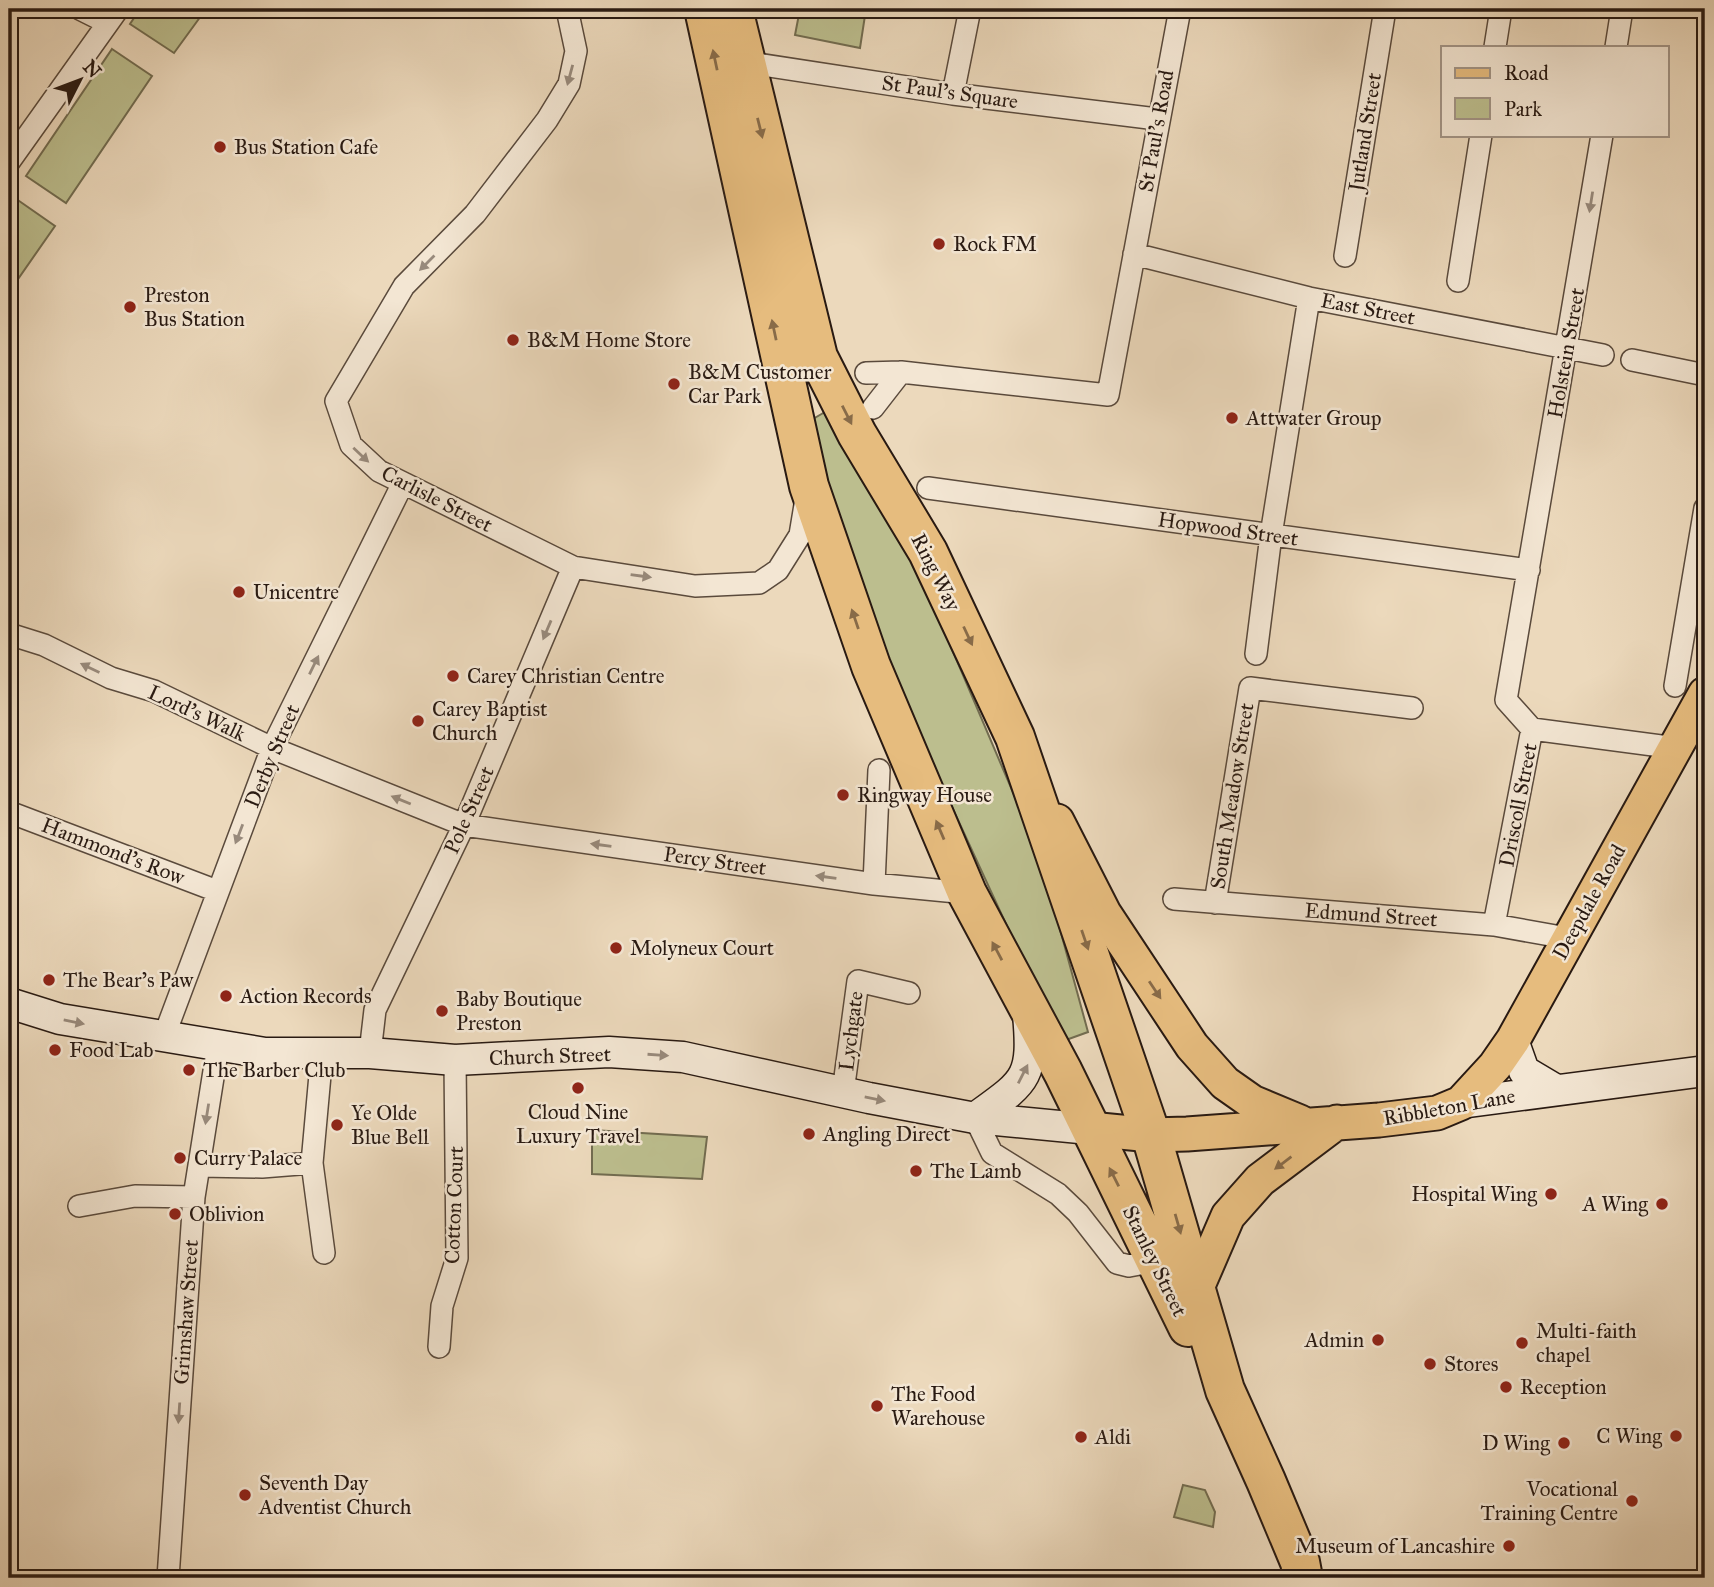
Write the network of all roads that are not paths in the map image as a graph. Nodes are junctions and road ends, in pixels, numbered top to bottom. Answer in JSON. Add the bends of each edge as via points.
{"nodes":[{"id":1,"x":80,"y":9,"type":"edge"},
{"id":2,"x":567,"y":9,"type":"edge"},
{"id":3,"x":704,"y":9,"type":"edge"},
{"id":4,"x":733,"y":9,"type":"edge"},
{"id":5,"x":970,"y":9,"type":"edge"},
{"id":6,"x":1180,"y":9,"type":"edge"},
{"id":7,"x":1385,"y":9,"type":"edge"},
{"id":8,"x":1501,"y":9,"type":"edge"},
{"id":9,"x":1622,"y":9,"type":"edge"},
{"id":10,"x":113,"y":16,"type":"edge"},
{"id":11,"x":1495,"y":46,"type":"edge"},
{"id":12,"x":1616,"y":46,"type":"edge"},
{"id":13,"x":744,"y":62,"type":"junction"},
{"id":14,"x":953,"y":94,"type":"junction"},
{"id":15,"x":1157,"y":119,"type":"junction"},
{"id":16,"x":1481,"y":136,"type":"edge"},
{"id":17,"x":1602,"y":136,"type":"edge"},
{"id":18,"x":9,"y":162,"type":"edge"},
{"id":19,"x":1134,"y":254,"type":"junction"},
{"id":20,"x":1345,"y":256,"type":"dead end"},
{"id":21,"x":1458,"y":281,"type":"dead end"},
{"id":22,"x":1309,"y":298,"type":"junction"},
{"id":23,"x":1567,"y":348,"type":"junction"},
{"id":24,"x":1603,"y":355,"type":"dead end"},
{"id":25,"x":1632,"y":360,"type":"dead end"},
{"id":26,"x":901,"y":372,"type":"junction"},
{"id":27,"x":866,"y":373,"type":"dead end"},
{"id":28,"x":1705,"y":375,"type":"edge"},
{"id":29,"x":873,"y":408,"type":"dead end"},
{"id":30,"x":403,"y":483,"type":"junction"},
{"id":31,"x":809,"y":486,"type":"junction"},
{"id":32,"x":928,"y":488,"type":"dead end"},
{"id":33,"x":1705,"y":508,"type":"edge"},
{"id":34,"x":1271,"y":535,"type":"junction"},
{"id":35,"x":1701,"y":565,"type":"edge"},
{"id":36,"x":573,"y":567,"type":"junction"},
{"id":37,"x":1529,"y":570,"type":"junction"},
{"id":38,"x":9,"y":634,"type":"edge"},
{"id":39,"x":1256,"y":654,"type":"dead end"},
{"id":40,"x":1690,"y":690,"type":"edge"},
{"id":41,"x":1412,"y":708,"type":"dead end"},
{"id":42,"x":1532,"y":729,"type":"junction"},
{"id":43,"x":1015,"y":737,"type":"junction"},
{"id":44,"x":272,"y":748,"type":"junction"},
{"id":45,"x":1676,"y":748,"type":"junction"},
{"id":46,"x":879,"y":770,"type":"dead end"},
{"id":47,"x":9,"y":811,"type":"edge"},
{"id":48,"x":464,"y":825,"type":"junction"},
{"id":49,"x":874,"y":884,"type":"junction"},
{"id":50,"x":218,"y":891,"type":"junction"},
{"id":51,"x":967,"y":893,"type":"junction"},
{"id":52,"x":1174,"y":899,"type":"dead end"},
{"id":53,"x":1215,"y":903,"type":"junction"},
{"id":54,"x":1494,"y":925,"type":"junction"},
{"id":55,"x":1567,"y":939,"type":"junction"},
{"id":56,"x":909,"y":993,"type":"dead end"},
{"id":57,"x":9,"y":1003,"type":"edge"},
{"id":58,"x":1028,"y":1009,"type":"junction"},
{"id":59,"x":163,"y":1039,"type":"junction"},
{"id":60,"x":1513,"y":1040,"type":"junction"},
{"id":61,"x":218,"y":1046,"type":"junction"},
{"id":62,"x":322,"y":1053,"type":"junction"},
{"id":63,"x":370,"y":1053,"type":"junction"},
{"id":64,"x":455,"y":1060,"type":"junction"},
{"id":65,"x":1705,"y":1071,"type":"edge"},
{"id":66,"x":1556,"y":1090,"type":"junction"},
{"id":67,"x":843,"y":1092,"type":"junction"},
{"id":68,"x":1461,"y":1102,"type":"junction"},
{"id":69,"x":975,"y":1118,"type":"junction"},
{"id":70,"x":1322,"y":1123,"type":"junction"},
{"id":71,"x":1090,"y":1129,"type":"junction"},
{"id":72,"x":1151,"y":1135,"type":"junction"},
{"id":73,"x":312,"y":1163,"type":"junction"},
{"id":74,"x":199,"y":1166,"type":"junction"},
{"id":75,"x":194,"y":1198,"type":"junction"},
{"id":76,"x":79,"y":1206,"type":"dead end"},
{"id":77,"x":324,"y":1254,"type":"dead end"},
{"id":78,"x":1156,"y":1261,"type":"junction"},
{"id":79,"x":1196,"y":1290,"type":"junction"},
{"id":80,"x":439,"y":1347,"type":"dead end"},
{"id":81,"x":1225,"y":1390,"type":"junction"},
{"id":82,"x":168,"y":1578,"type":"edge"},
{"id":83,"x":1303,"y":1578,"type":"edge"}],
"edges":[{"from":1,"to":10,"type":"street"},
{"from":2,"to":30,"type":"street","name":"Carlisle Street","one_way":true,"via":[[576,51],[569,84],[475,214],[404,286],[336,401],[351,445],[379,471]]},
{"from":31,"to":3,"type":"highway","one_way":true},
{"from":4,"to":13,"type":"highway","name":"Ring Way"},
{"from":5,"to":14,"type":"street"},
{"from":6,"to":15,"type":"street","name":"St Paul's Road"},
{"from":7,"to":20,"type":"street","name":"Jutland Street"},
{"from":8,"to":11,"type":"street"},
{"from":9,"to":12,"type":"street"},
{"from":10,"to":18,"type":"street"},
{"from":13,"to":14,"type":"street","name":"St Paul's Square"},
{"from":13,"to":43,"type":"highway","name":"Ring Way","one_way":true,"via":[[818,357],[857,434],[928,552]]},
{"from":14,"to":15,"type":"street","name":"St Paul's Square"},
{"from":15,"to":19,"type":"street","name":"St Paul's Road"},
{"from":16,"to":21,"type":"street"},
{"from":17,"to":23,"type":"street","name":"Holstein Street","one_way":true},
{"from":19,"to":22,"type":"street","name":"East Street"},
{"from":19,"to":26,"type":"street","via":[[1108,395]]},
{"from":22,"to":23,"type":"street","name":"East Street"},
{"from":22,"to":34,"type":"street"},
{"from":23,"to":24,"type":"street","name":"East Street"},
{"from":23,"to":37,"type":"street","name":"Holstein Street"},
{"from":25,"to":28,"type":"street"},
{"from":26,"to":27,"type":"street"},
{"from":26,"to":29,"type":"street"},
{"from":30,"to":36,"type":"street","name":"Carlisle Street"},
{"from":44,"to":30,"type":"street","name":"Derby Street","one_way":true},
{"from":36,"to":31,"type":"street","name":"Carlisle Street","one_way":true,"via":[[695,586],[759,583],[778,570],[800,535]]},
{"from":51,"to":31,"type":"highway","one_way":true,"via":[[871,666]]},
{"from":32,"to":34,"type":"street","name":"Hopwood Street"},
{"from":33,"to":35,"type":"street"},
{"from":34,"to":37,"type":"street","name":"Hopwood Street"},
{"from":34,"to":39,"type":"street"},
{"from":35,"to":40,"type":"street"},
{"from":36,"to":48,"type":"street","name":"Pole Street","one_way":true},
{"from":37,"to":42,"type":"street","name":"Driscoll Street","via":[[1506,700]]},
{"from":44,"to":38,"type":"street","name":"Lord's Walk","one_way":true,"via":[[154,691],[111,678],[44,645]]},
{"from":40,"to":45,"type":"main road","name":"Deepdale Road"},
{"from":41,"to":53,"type":"street","name":"South Meadow Street","via":[[1250,688]]},
{"from":42,"to":45,"type":"street"},
{"from":42,"to":54,"type":"street","name":"Driscoll Street"},
{"from":43,"to":70,"type":"main road","one_way":true,"via":[[1104,914],[1192,1046],[1225,1083],[1252,1102]]},
{"from":43,"to":72,"type":"highway","name":"Ring Way","one_way":true},
{"from":48,"to":44,"type":"street","name":"Lord's Walk","one_way":true},
{"from":44,"to":50,"type":"street","name":"Derby Street","one_way":true},
{"from":45,"to":55,"type":"main road","name":"Deepdale Road"},
{"from":46,"to":49,"type":"street"},
{"from":47,"to":50,"type":"street","name":"Hammond's Row"},
{"from":49,"to":48,"type":"street","name":"Percy Street","one_way":true},
{"from":48,"to":63,"type":"street","name":"Pole Street","via":[[375,1010]]},
{"from":49,"to":51,"type":"street","name":"Percy Street"},
{"from":50,"to":59,"type":"street","name":"Derby Street"},
{"from":58,"to":51,"type":"highway","one_way":true},
{"from":52,"to":53,"type":"street","name":"Edmund Street"},
{"from":53,"to":54,"type":"street","name":"Edmund Street"},
{"from":54,"to":55,"type":"street","name":"Edmund Street"},
{"from":55,"to":60,"type":"main road","name":"Deepdale Road"},
{"from":56,"to":67,"type":"street","name":"Lychgate","via":[[858,981]]},
{"from":57,"to":59,"type":"street","name":"Church Street","one_way":true,"via":[[60,1020]]},
{"from":69,"to":58,"type":"street","one_way":true,"via":[[1011,1092],[1026,1071],[1032,1054]]},
{"from":58,"to":71,"type":"highway"},
{"from":59,"to":61,"type":"street","name":"Church Street"},
{"from":60,"to":66,"type":"street","via":[[1524,1071]]},
{"from":60,"to":68,"type":"main road","name":"Deepdale Road"},
{"from":61,"to":62,"type":"street","name":"Church Street","via":[[265,1053]]},
{"from":61,"to":74,"type":"street","name":"Grimshaw Street","one_way":true},
{"from":62,"to":63,"type":"street","name":"Church Street"},
{"from":62,"to":73,"type":"street"},
{"from":63,"to":64,"type":"street","name":"Church Street"},
{"from":64,"to":67,"type":"street","name":"Church Street","one_way":true,"via":[[609,1052],[683,1057]]},
{"from":64,"to":80,"type":"street","name":"Cotton Court","via":[[457,1258],[442,1306]]},
{"from":65,"to":66,"type":"street","name":"Ribbleton Lane"},
{"from":66,"to":68,"type":"street","name":"Ribbleton Lane"},
{"from":67,"to":69,"type":"street","name":"Church Street","one_way":true},
{"from":68,"to":70,"type":"main road","name":"Ribbleton Lane","via":[[1437,1112]]},
{"from":69,"to":71,"type":"street","name":"Church Street"},
{"from":69,"to":78,"type":"street","via":[[992,1153],[1058,1194],[1118,1263],[1129,1266]]},
{"from":70,"to":72,"type":"main road","name":"Ribbleton Lane"},
{"from":70,"to":79,"type":"main road","one_way":true,"via":[[1227,1216]]},
{"from":71,"to":72,"type":"main road","name":"Ribbleton Lane"},
{"from":78,"to":71,"type":"highway","name":"Stanley Street","one_way":true},
{"from":72,"to":79,"type":"highway","name":"Stanley Street","one_way":true},
{"from":73,"to":74,"type":"street"},
{"from":73,"to":77,"type":"street"},
{"from":74,"to":75,"type":"street","name":"Grimshaw Street"},
{"from":75,"to":76,"type":"street","via":[[135,1196]]},
{"from":75,"to":82,"type":"street","name":"Grimshaw Street","one_way":true},
{"from":78,"to":81,"type":"highway","name":"Stanley Street"},
{"from":79,"to":81,"type":"highway","name":"Stanley Street"},
{"from":81,"to":83,"type":"highway","name":"Stanley Street"}]}
